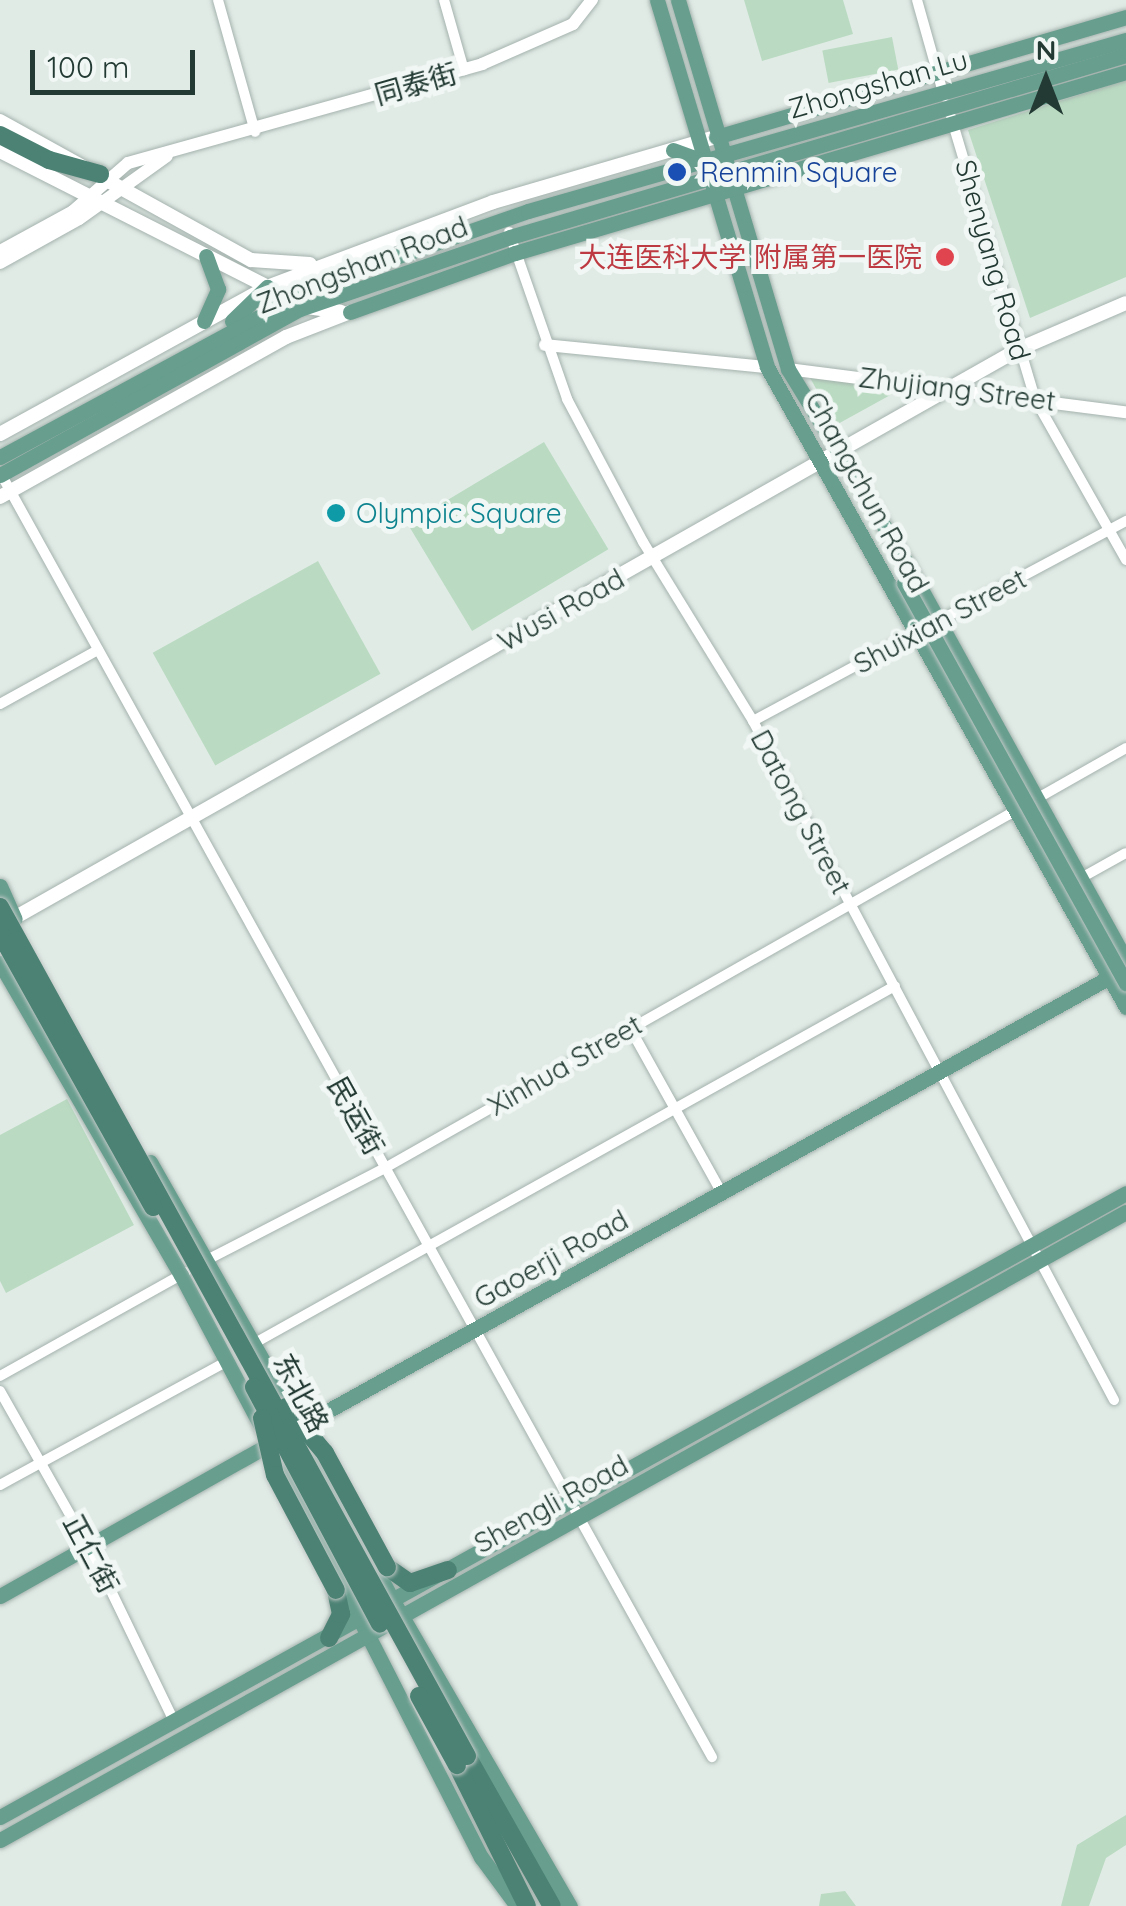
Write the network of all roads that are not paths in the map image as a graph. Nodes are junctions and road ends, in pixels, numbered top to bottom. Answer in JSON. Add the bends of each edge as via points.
{"nodes":[{"id":1,"x":218,"y":0,"type":"edge"},
{"id":2,"x":444,"y":0,"type":"edge"},
{"id":3,"x":592,"y":0,"type":"edge"},
{"id":4,"x":657,"y":0,"type":"edge"},
{"id":5,"x":678,"y":0,"type":"edge"},
{"id":6,"x":917,"y":0,"type":"edge"},
{"id":7,"x":1126,"y":17,"type":"edge"},
{"id":8,"x":1126,"y":40,"type":"edge"},
{"id":9,"x":1126,"y":55,"type":"edge"},
{"id":10,"x":464,"y":70,"type":"junction"},
{"id":11,"x":938,"y":72,"type":"junction"},
{"id":12,"x":1126,"y":72,"type":"edge"},
{"id":13,"x":948,"y":108,"type":"junction"},
{"id":14,"x":0,"y":121,"type":"edge"},
{"id":15,"x":255,"y":132,"type":"junction"},
{"id":16,"x":0,"y":135,"type":"edge"},
{"id":17,"x":716,"y":137,"type":"junction"},
{"id":18,"x":697,"y":142,"type":"junction"},
{"id":19,"x":673,"y":150,"type":"junction"},
{"id":20,"x":0,"y":151,"type":"edge"},
{"id":21,"x":722,"y":155,"type":"junction"},
{"id":22,"x":702,"y":161,"type":"junction"},
{"id":23,"x":109,"y":180,"type":"junction"},
{"id":24,"x":730,"y":180,"type":"junction"},
{"id":25,"x":711,"y":186,"type":"junction"},
{"id":26,"x":95,"y":200,"type":"junction"},
{"id":27,"x":504,"y":218,"type":"junction"},
{"id":28,"x":513,"y":245,"type":"junction"},
{"id":29,"x":0,"y":252,"type":"edge"},
{"id":30,"x":206,"y":256,"type":"junction"},
{"id":31,"x":325,"y":262,"type":"junction"},
{"id":32,"x":0,"y":263,"type":"edge"},
{"id":33,"x":266,"y":286,"type":"junction"},
{"id":34,"x":288,"y":298,"type":"junction"},
{"id":35,"x":1126,"y":303,"type":"edge"},
{"id":36,"x":307,"y":307,"type":"junction"},
{"id":37,"x":350,"y":312,"type":"junction"},
{"id":38,"x":204,"y":322,"type":"junction"},
{"id":39,"x":219,"y":335,"type":"junction"},
{"id":40,"x":545,"y":346,"type":"junction"},
{"id":41,"x":1019,"y":349,"type":"junction"},
{"id":42,"x":767,"y":367,"type":"junction"},
{"id":43,"x":788,"y":369,"type":"junction"},
{"id":44,"x":956,"y":387,"type":"junction"},
{"id":45,"x":1035,"y":400,"type":"junction"},
{"id":46,"x":1126,"y":412,"type":"edge"},
{"id":47,"x":0,"y":434,"type":"edge"},
{"id":48,"x":838,"y":452,"type":"junction"},
{"id":49,"x":0,"y":457,"type":"edge"},
{"id":50,"x":821,"y":462,"type":"junction"},
{"id":51,"x":1,"y":475,"type":"edge"},
{"id":52,"x":5,"y":493,"type":"edge"},
{"id":53,"x":1126,"y":521,"type":"edge"},
{"id":54,"x":883,"y":527,"type":"junction"},
{"id":55,"x":1110,"y":531,"type":"junction"},
{"id":56,"x":864,"y":537,"type":"junction"},
{"id":57,"x":655,"y":558,"type":"junction"},
{"id":58,"x":1126,"y":560,"type":"edge"},
{"id":59,"x":904,"y":583,"type":"junction"},
{"id":60,"x":938,"y":621,"type":"junction"},
{"id":61,"x":916,"y":632,"type":"junction"},
{"id":62,"x":98,"y":650,"type":"junction"},
{"id":63,"x":0,"y":704,"type":"edge"},
{"id":64,"x":754,"y":721,"type":"junction"},
{"id":65,"x":1126,"y":748,"type":"edge"},
{"id":66,"x":1037,"y":798,"type":"junction"},
{"id":67,"x":1016,"y":810,"type":"junction"},
{"id":68,"x":190,"y":818,"type":"junction"},
{"id":69,"x":1126,"y":852,"type":"edge"},
{"id":70,"x":1081,"y":878,"type":"junction"},
{"id":71,"x":0,"y":886,"type":"edge"},
{"id":72,"x":850,"y":904,"type":"junction"},
{"id":73,"x":4,"y":921,"type":"edge"},
{"id":74,"x":0,"y":963,"type":"edge"},
{"id":75,"x":1126,"y":965,"type":"edge"},
{"id":76,"x":1110,"y":977,"type":"junction"},
{"id":77,"x":1126,"y":984,"type":"edge"},
{"id":78,"x":895,"y":986,"type":"junction"},
{"id":79,"x":1126,"y":1007,"type":"edge"},
{"id":80,"x":630,"y":1028,"type":"junction"},
{"id":81,"x":943,"y":1070,"type":"junction"},
{"id":82,"x":674,"y":1108,"type":"junction"},
{"id":83,"x":385,"y":1168,"type":"junction"},
{"id":84,"x":722,"y":1193,"type":"junction"},
{"id":85,"x":1126,"y":1193,"type":"edge"},
{"id":86,"x":1126,"y":1212,"type":"edge"},
{"id":87,"x":1034,"y":1242,"type":"junction"},
{"id":88,"x":429,"y":1245,"type":"junction"},
{"id":89,"x":1043,"y":1259,"type":"junction"},
{"id":90,"x":205,"y":1261,"type":"junction"},
{"id":91,"x":182,"y":1275,"type":"junction"},
{"id":92,"x":477,"y":1329,"type":"junction"},
{"id":93,"x":252,"y":1344,"type":"junction"},
{"id":94,"x":227,"y":1361,"type":"junction"},
{"id":95,"x":0,"y":1376,"type":"edge"},
{"id":96,"x":260,"y":1385,"type":"junction"},
{"id":97,"x":0,"y":1391,"type":"edge"},
{"id":98,"x":1114,"y":1400,"type":"dead end"},
{"id":99,"x":300,"y":1426,"type":"junction"},
{"id":100,"x":270,"y":1444,"type":"junction"},
{"id":101,"x":41,"y":1463,"type":"junction"},
{"id":102,"x":0,"y":1485,"type":"edge"},
{"id":103,"x":573,"y":1500,"type":"junction"},
{"id":104,"x":581,"y":1516,"type":"junction"},
{"id":105,"x":88,"y":1545,"type":"junction"},
{"id":106,"x":448,"y":1570,"type":"junction"},
{"id":107,"x":0,"y":1596,"type":"edge"},
{"id":108,"x":397,"y":1608,"type":"junction"},
{"id":109,"x":367,"y":1627,"type":"junction"},
{"id":110,"x":328,"y":1638,"type":"junction"},
{"id":111,"x":174,"y":1720,"type":"junction"},
{"id":112,"x":712,"y":1757,"type":"dead end"},
{"id":113,"x":462,"y":1761,"type":"junction"},
{"id":114,"x":0,"y":1817,"type":"edge"},
{"id":115,"x":0,"y":1840,"type":"edge"},
{"id":116,"x":517,"y":1906,"type":"edge"},
{"id":117,"x":528,"y":1906,"type":"edge"},
{"id":118,"x":552,"y":1906,"type":"edge"},
{"id":119,"x":570,"y":1906,"type":"edge"}],
"edges":[{"from":1,"to":15,"type":"street"},
{"from":2,"to":10,"type":"street"},
{"from":3,"to":10,"type":"street","name":"同泰街","via":[[573,24]]},
{"from":4,"to":18,"type":"main road","name":"Changchun Road"},
{"from":5,"to":17,"type":"main road","name":"Changchun Road"},
{"from":6,"to":11,"type":"street","name":"Shenyang Road"},
{"from":7,"to":11,"type":"main road"},
{"from":8,"to":13,"type":"main road","name":"Zhongshan Lu"},
{"from":9,"to":13,"type":"main road","name":"Zhongshan Lu"},
{"from":10,"to":15,"type":"street","name":"同泰街"},
{"from":11,"to":13,"type":"street","name":"Shenyang Road"},
{"from":11,"to":17,"type":"main road"},
{"from":12,"to":13,"type":"main road"},
{"from":13,"to":21,"type":"main road","name":"Zhongshan Lu"},
{"from":13,"to":24,"type":"main road"},
{"from":13,"to":41,"type":"street","name":"Shenyang Road"},
{"from":14,"to":23,"type":"main road"},
{"from":15,"to":23,"type":"street","name":"同泰街"},
{"from":16,"to":23,"type":"highway"},
{"from":17,"to":18,"type":"main road"},
{"from":17,"to":21,"type":"main road","name":"Changchun Road"},
{"from":18,"to":19,"type":"main road"},
{"from":18,"to":22,"type":"main road","name":"Changchun Road"},
{"from":19,"to":22,"type":"main road"},
{"from":19,"to":31,"type":"main road","via":[[507,198]]},
{"from":20,"to":26,"type":"main road"},
{"from":21,"to":22,"type":"main road","name":"Zhongshan Lu"},
{"from":21,"to":24,"type":"main road","name":"Changchun Road"},
{"from":22,"to":25,"type":"main road","name":"Changchun Road"},
{"from":22,"to":27,"type":"main road","name":"Zhongshan Road"},
{"from":23,"to":26,"type":"street","name":"同泰街"},
{"from":23,"to":31,"type":"main road","via":[[251,260]]},
{"from":24,"to":25,"type":"main road"},
{"from":24,"to":43,"type":"main road","name":"Changchun Road"},
{"from":25,"to":28,"type":"main road","name":"Zhongshan Road"},
{"from":25,"to":28,"type":"main road","via":[[690,201]]},
{"from":25,"to":42,"type":"main road","name":"Changchun Road"},
{"from":26,"to":29,"type":"street"},
{"from":26,"to":30,"type":"main road"},
{"from":26,"to":32,"type":"street"},
{"from":27,"to":28,"type":"street","name":"Datong Street"},
{"from":27,"to":34,"type":"main road","name":"Zhongshan Road"},
{"from":28,"to":36,"type":"main road","name":"Zhongshan Road"},
{"from":28,"to":37,"type":"main road"},
{"from":28,"to":40,"type":"street","name":"Datong Street"},
{"from":30,"to":33,"type":"main road"},
{"from":30,"to":38,"type":"main road","via":[[218,289]]},
{"from":31,"to":33,"type":"main road"},
{"from":33,"to":34,"type":"main road"},
{"from":33,"to":38,"type":"main road"},
{"from":33,"to":39,"type":"main road"},
{"from":34,"to":36,"type":"main road"},
{"from":34,"to":39,"type":"main road","name":"Zhongshan Road"},
{"from":35,"to":41,"type":"main road","name":"Wusi Road"},
{"from":36,"to":37,"type":"main road"},
{"from":36,"to":51,"type":"main road","name":"Zhongshan Road"},
{"from":37,"to":52,"type":"main road","via":[[286,337]]},
{"from":38,"to":47,"type":"main road"},
{"from":39,"to":49,"type":"main road","name":"Zhongshan Road"},
{"from":40,"to":42,"type":"street"},
{"from":40,"to":57,"type":"street","name":"Datong Street"},
{"from":41,"to":44,"type":"main road","name":"Wusi Road"},
{"from":41,"to":45,"type":"street","name":"Shenyang Road"},
{"from":42,"to":50,"type":"main road","name":"Changchun Road"},
{"from":43,"to":44,"type":"street","name":"Zhujiang Street"},
{"from":43,"to":48,"type":"main road","name":"Changchun Road"},
{"from":44,"to":45,"type":"street","name":"Zhujiang Street"},
{"from":44,"to":48,"type":"main road","name":"Wusi Road"},
{"from":45,"to":46,"type":"street","name":"Zhujiang Street"},
{"from":45,"to":55,"type":"street","name":"Shenyang Road"},
{"from":48,"to":50,"type":"main road","name":"Wusi Road"},
{"from":48,"to":54,"type":"main road","name":"Changchun Road"},
{"from":50,"to":56,"type":"main road","name":"Changchun Road"},
{"from":50,"to":57,"type":"main road","name":"Wusi Road"},
{"from":51,"to":52,"type":"street","name":"民运街"},
{"from":52,"to":62,"type":"street","name":"民运街"},
{"from":53,"to":55,"type":"street","name":"Shuixian Street"},
{"from":54,"to":59,"type":"main road"},
{"from":54,"to":60,"type":"main road","name":"Changchun Road"},
{"from":55,"to":58,"type":"street","name":"Shenyang Road"},
{"from":55,"to":60,"type":"street","name":"Shuixian Street"},
{"from":56,"to":59,"type":"main road"},
{"from":56,"to":61,"type":"main road","name":"Changchun Road"},
{"from":57,"to":64,"type":"street","name":"Datong Street"},
{"from":57,"to":68,"type":"main road","name":"Wusi Road"},
{"from":59,"to":77,"type":"main road","bridge":true},
{"from":60,"to":61,"type":"street","name":"Shuixian Street"},
{"from":60,"to":66,"type":"main road","name":"Changchun Road"},
{"from":61,"to":64,"type":"street","name":"Shuixian Street"},
{"from":61,"to":67,"type":"main road","name":"Changchun Road"},
{"from":62,"to":63,"type":"street"},
{"from":62,"to":68,"type":"street","name":"民运街"},
{"from":64,"to":72,"type":"street","name":"Datong Street"},
{"from":65,"to":66,"type":"street","name":"Xinhua Street"},
{"from":66,"to":67,"type":"street","name":"Xinhua Street"},
{"from":66,"to":70,"type":"main road","name":"Changchun Road"},
{"from":67,"to":72,"type":"street","name":"Xinhua Street"},
{"from":67,"to":76,"type":"main road","name":"Changchun Road"},
{"from":68,"to":73,"type":"main road","name":"Wusi Road"},
{"from":68,"to":83,"type":"street","name":"民运街"},
{"from":69,"to":70,"type":"street"},
{"from":70,"to":75,"type":"main road","name":"Changchun Road"},
{"from":71,"to":73,"type":"main road"},
{"from":72,"to":78,"type":"street","name":"Datong Street"},
{"from":72,"to":80,"type":"street","name":"Xinhua Street"},
{"from":73,"to":90,"type":"main road","name":"东北路"},
{"from":73,"to":96,"type":"highway","name":"东北路","bridge":true},
{"from":74,"to":91,"type":"main road","name":"东北路"},
{"from":75,"to":76,"type":"main road","name":"Gaoerji Road"},
{"from":76,"to":79,"type":"main road","name":"Changchun Road"},
{"from":76,"to":81,"type":"main road","name":"Gaoerji Road"},
{"from":78,"to":81,"type":"street","name":"Datong Street"},
{"from":78,"to":82,"type":"street"},
{"from":80,"to":82,"type":"street"},
{"from":80,"to":83,"type":"street","name":"Xinhua Street"},
{"from":81,"to":84,"type":"main road","name":"Gaoerji Road"},
{"from":81,"to":87,"type":"street","name":"Datong Street"},
{"from":82,"to":84,"type":"street"},
{"from":82,"to":88,"type":"street"},
{"from":83,"to":88,"type":"street","name":"民运街"},
{"from":83,"to":90,"type":"street","name":"Xinhua Street"},
{"from":84,"to":92,"type":"main road","name":"Gaoerji Road"},
{"from":85,"to":87,"type":"main road","name":"Shengli Road"},
{"from":86,"to":89,"type":"main road","name":"Shengli Road"},
{"from":87,"to":89,"type":"street","name":"Datong Street"},
{"from":87,"to":103,"type":"main road","name":"Shengli Road"},
{"from":88,"to":92,"type":"street","name":"民运街"},
{"from":88,"to":93,"type":"street"},
{"from":89,"to":98,"type":"street","name":"Datong Street"},
{"from":89,"to":104,"type":"main road","name":"Shengli Road"},
{"from":90,"to":91,"type":"street","name":"Xinhua Street"},
{"from":90,"to":93,"type":"main road","name":"东北路"},
{"from":91,"to":94,"type":"main road","name":"东北路"},
{"from":91,"to":95,"type":"street","name":"Xinhua Street"},
{"from":92,"to":99,"type":"main road","name":"Gaoerji Road"},
{"from":92,"to":103,"type":"street","name":"民运街"},
{"from":93,"to":99,"type":"main road","name":"东北路"},
{"from":94,"to":100,"type":"main road","name":"东北路"},
{"from":94,"to":101,"type":"street"},
{"from":96,"to":106,"type":"highway","bridge":true,"via":[[325,1453],[387,1567],[410,1583]]},
{"from":96,"to":110,"type":"highway","bridge":true,"via":[[275,1475],[336,1590],[341,1614]]},
{"from":96,"to":113,"type":"highway","name":"东北路","bridge":true},
{"from":97,"to":101,"type":"street","name":"正仁街"},
{"from":99,"to":100,"type":"main road","name":"Gaoerji Road"},
{"from":99,"to":108,"type":"main road","name":"东北路"},
{"from":100,"to":105,"type":"main road","name":"Gaoerji Road"},
{"from":100,"to":109,"type":"main road","name":"东北路"},
{"from":101,"to":102,"type":"street"},
{"from":101,"to":105,"type":"street","name":"正仁街"},
{"from":103,"to":104,"type":"street","name":"民运街"},
{"from":103,"to":106,"type":"main road","name":"Shengli Road"},
{"from":104,"to":108,"type":"main road","name":"Shengli Road"},
{"from":104,"to":112,"type":"street","name":"民运街"},
{"from":105,"to":107,"type":"main road","name":"Gaoerji Road"},
{"from":105,"to":111,"type":"street","name":"正仁街"},
{"from":106,"to":108,"type":"main road","name":"Shengli Road"},
{"from":108,"to":109,"type":"main road","name":"Shengli Road"},
{"from":108,"to":119,"type":"main road","name":"东北路"},
{"from":109,"to":110,"type":"main road","name":"Shengli Road"},
{"from":109,"to":115,"type":"main road","name":"Shengli Road"},
{"from":109,"to":116,"type":"main road","name":"东北路","via":[[481,1857]]},
{"from":110,"to":111,"type":"main road","name":"Shengli Road"},
{"from":111,"to":114,"type":"main road","name":"Shengli Road"},
{"from":113,"to":117,"type":"highway","name":"东北路"},
{"from":113,"to":118,"type":"highway","name":"东北路"}]}
